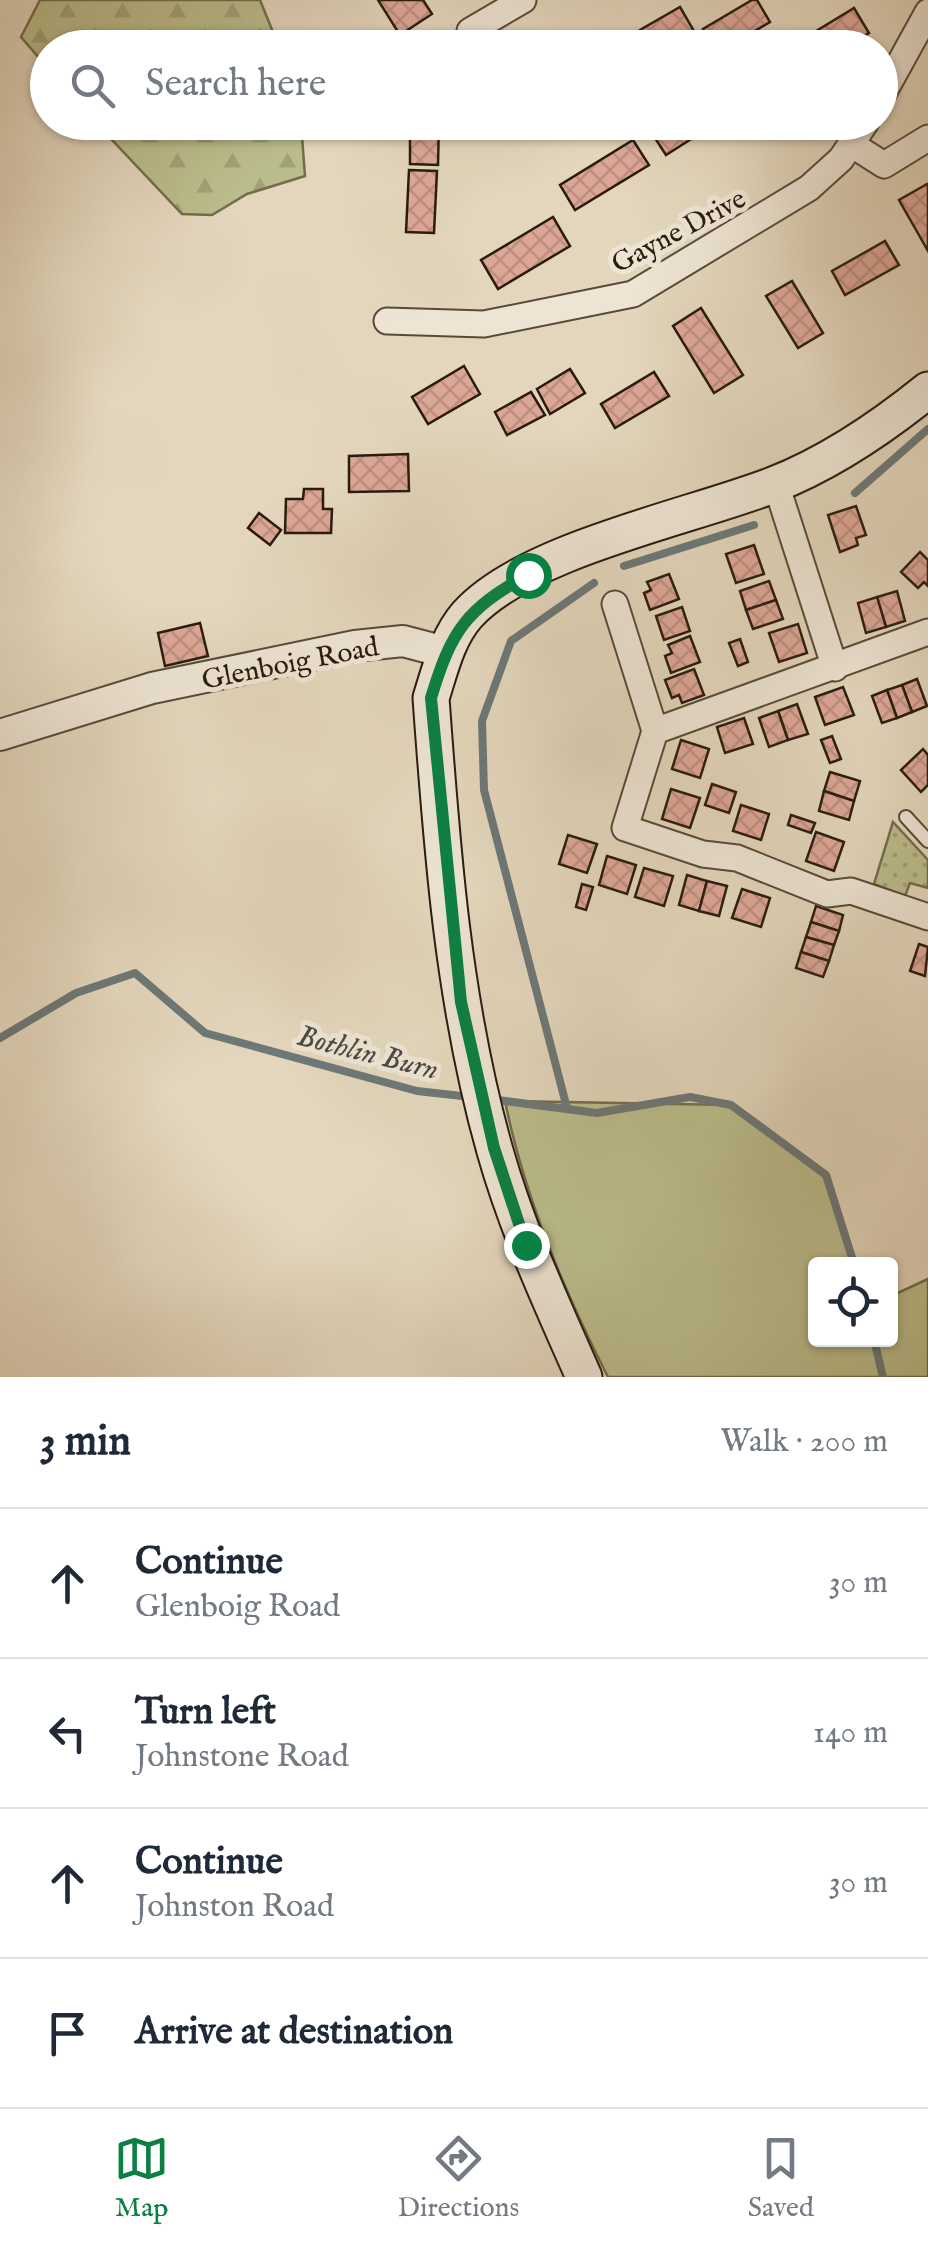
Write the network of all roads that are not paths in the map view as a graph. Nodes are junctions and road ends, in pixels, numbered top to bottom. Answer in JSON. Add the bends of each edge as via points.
{"nodes":[{"id":1,"x":523,"y":0,"type":"edge"},
{"id":2,"x":928,"y":12,"type":"edge"},
{"id":3,"x":470,"y":30,"type":"dead end"},
{"id":4,"x":898,"y":66,"type":"edge"},
{"id":5,"x":928,"y":138,"type":"edge"},
{"id":6,"x":853,"y":140,"type":"edge"},
{"id":7,"x":865,"y":140,"type":"edge"},
{"id":8,"x":387,"y":320,"type":"dead end"},
{"id":9,"x":927,"y":392,"type":"edge"},
{"id":10,"x":776,"y":484,"type":"junction"},
{"id":11,"x":615,"y":604,"type":"dead end"},
{"id":12,"x":928,"y":632,"type":"edge"},
{"id":13,"x":445,"y":652,"type":"junction"},
{"id":14,"x":835,"y":668,"type":"junction"},
{"id":15,"x":655,"y":731,"type":"junction"},
{"id":16,"x":0,"y":735,"type":"edge"},
{"id":17,"x":906,"y":817,"type":"dead end"},
{"id":18,"x":928,"y":841,"type":"edge"},
{"id":19,"x":928,"y":917,"type":"edge"},
{"id":20,"x":584,"y":1377,"type":"edge"}],
"edges":[{"from":1,"to":3,"type":"street"},
{"from":2,"to":4,"type":"street"},
{"from":5,"to":7,"type":"street","name":"Gayne Drive","via":[[884,164]]},
{"from":6,"to":8,"type":"street","name":"Gayne Drive","via":[[809,188],[633,294],[484,324]]},
{"from":9,"to":10,"type":"main road","via":[[861,440]]},
{"from":10,"to":13,"type":"main road","via":[[556,560],[486,598]]},
{"from":10,"to":14,"type":"street"},
{"from":11,"to":15,"type":"street"},
{"from":12,"to":14,"type":"street"},
{"from":13,"to":16,"type":"street","name":"Glenboig Road","via":[[403,642],[356,646],[152,688]]},
{"from":13,"to":20,"type":"main road","via":[[431,698],[454,954],[494,1148],[526,1245]]},
{"from":14,"to":15,"type":"street"},
{"from":15,"to":19,"type":"street","via":[[625,828],[737,858],[827,894],[851,891]]},
{"from":17,"to":18,"type":"lane"}]}
